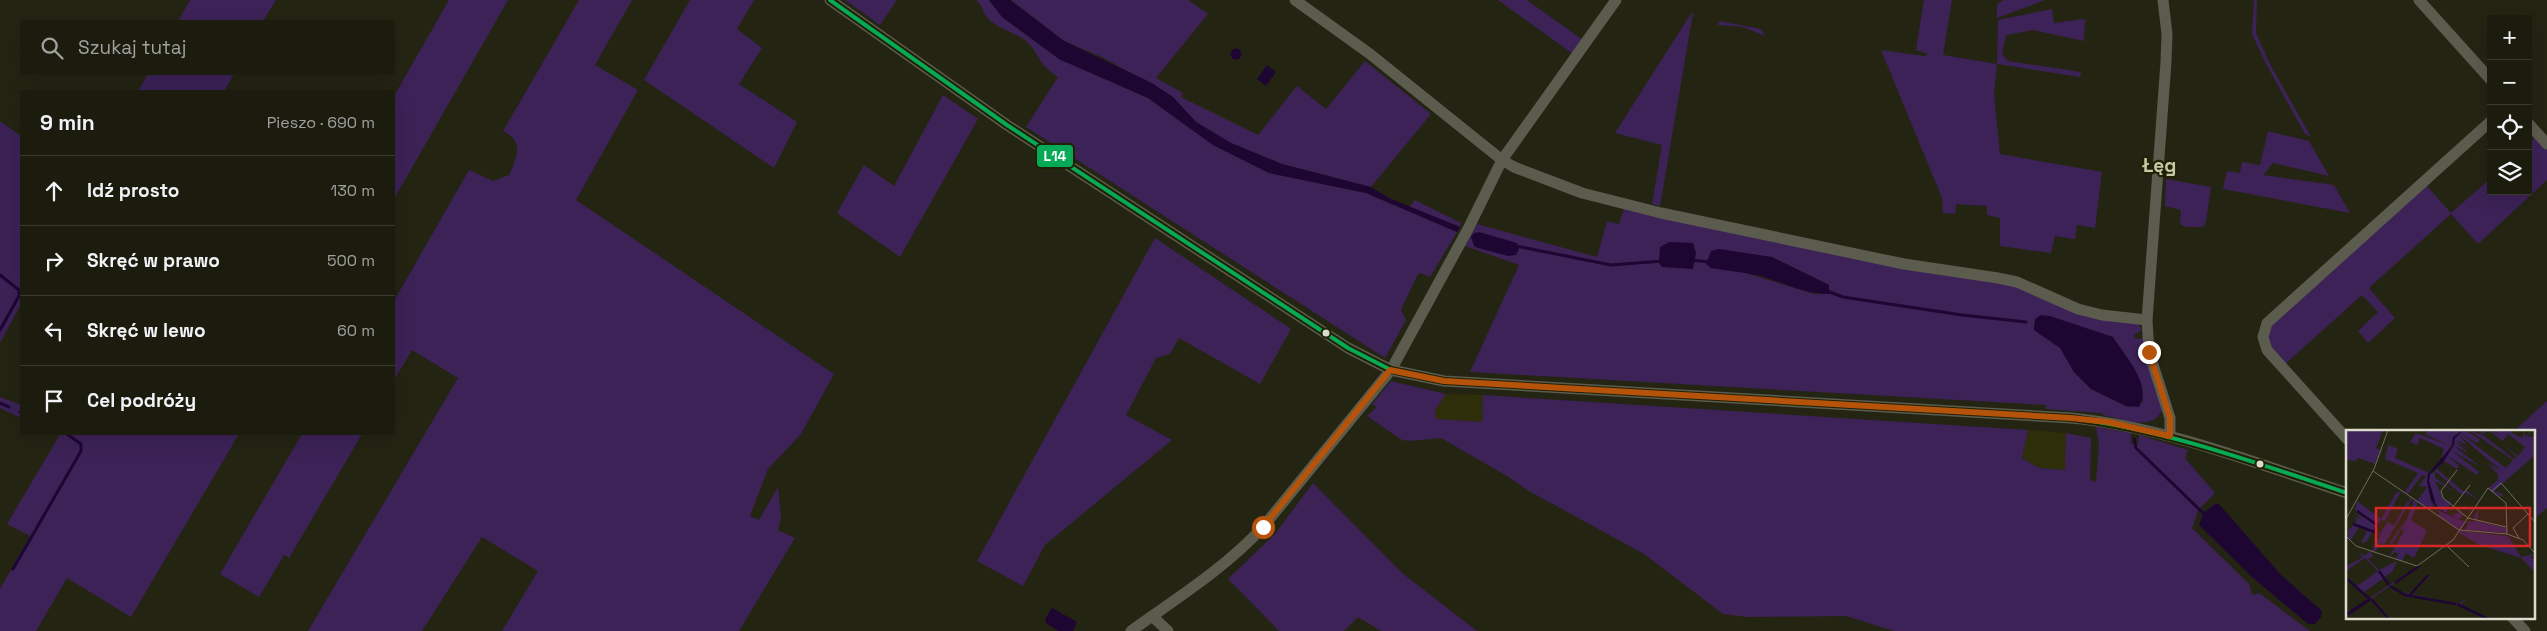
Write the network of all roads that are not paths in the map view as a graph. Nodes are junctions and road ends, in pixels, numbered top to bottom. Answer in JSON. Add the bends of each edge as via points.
{"nodes":[{"id":1,"x":830,"y":0,"type":"edge"},
{"id":2,"x":1295,"y":0,"type":"edge"},
{"id":3,"x":1616,"y":0,"type":"edge"},
{"id":4,"x":2163,"y":0,"type":"edge"},
{"id":5,"x":2419,"y":0,"type":"edge"},
{"id":6,"x":2487,"y":76,"type":"edge"},
{"id":7,"x":2487,"y":125,"type":"edge"},
{"id":8,"x":2532,"y":127,"type":"edge"},
{"id":9,"x":2547,"y":144,"type":"edge"},
{"id":10,"x":1502,"y":160,"type":"junction"},
{"id":11,"x":2147,"y":320,"type":"junction"},
{"id":12,"x":1390,"y":370,"type":"junction"},
{"id":13,"x":2170,"y":436,"type":"junction"},
{"id":14,"x":2346,"y":438,"type":"edge"},
{"id":15,"x":2346,"y":493,"type":"edge"},
{"id":16,"x":1152,"y":616,"type":"junction"},
{"id":17,"x":2513,"y":618,"type":"edge"},
{"id":18,"x":1131,"y":631,"type":"edge"},
{"id":19,"x":1168,"y":631,"type":"edge"},
{"id":20,"x":2525,"y":631,"type":"edge"}],
"edges":[{"from":1,"to":12,"type":"street","via":[[1007,125],[1348,348]]},
{"from":2,"to":10,"type":"street","via":[[1370,54]]},
{"from":3,"to":10,"type":"street"},
{"from":4,"to":11,"type":"street","via":[[2166,62]]},
{"from":5,"to":6,"type":"street"},
{"from":7,"to":14,"type":"street","via":[[2335,259],[2264,329],[2267,350]]},
{"from":8,"to":9,"type":"street"},
{"from":10,"to":11,"type":"street","via":[[1582,193],[1661,213],[1904,264],[2017,282],[2078,309]]},
{"from":10,"to":12,"type":"street"},
{"from":11,"to":13,"type":"street","via":[[2149,352],[2170,418]]},
{"from":12,"to":13,"type":"street","via":[[1444,381],[2071,418],[2108,422]]},
{"from":12,"to":16,"type":"street","via":[[1246,546]]},
{"from":13,"to":15,"type":"street"},
{"from":16,"to":18,"type":"street"},
{"from":16,"to":19,"type":"street"},
{"from":17,"to":20,"type":"street"}]}
